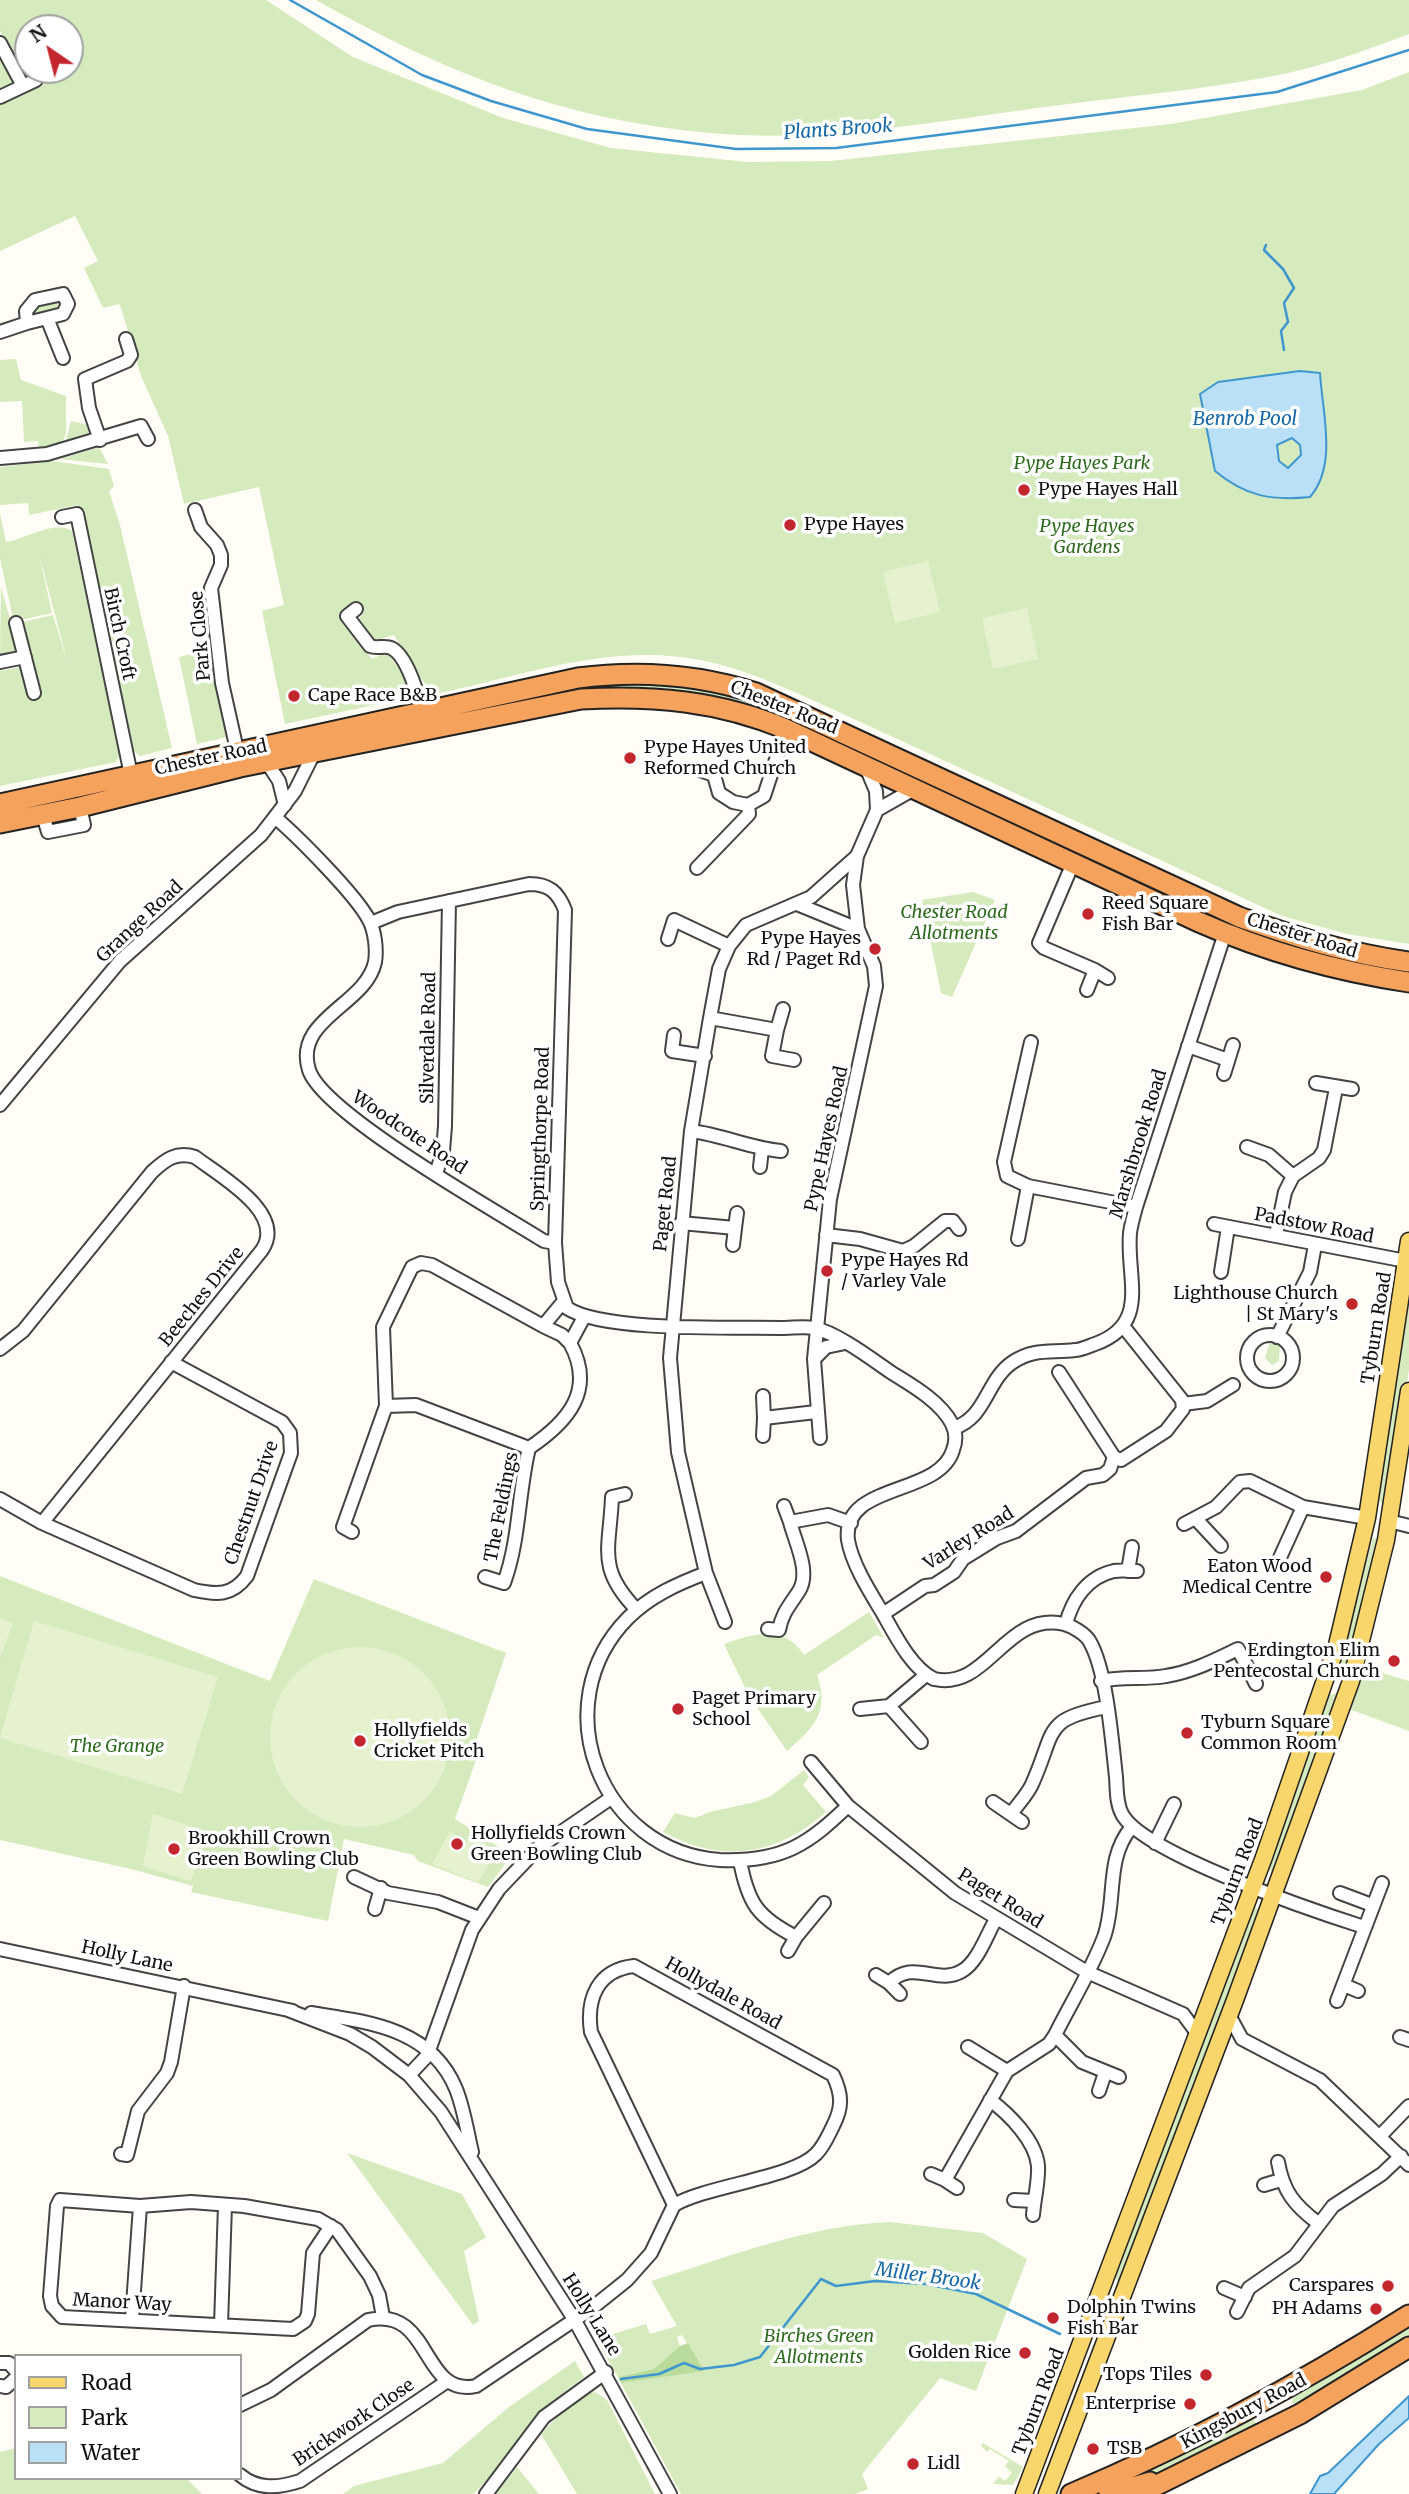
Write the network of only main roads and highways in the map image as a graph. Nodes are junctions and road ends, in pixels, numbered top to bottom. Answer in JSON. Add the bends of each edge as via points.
{"nodes":[{"id":1,"x":526,"y":691,"type":"junction"},
{"id":2,"x":530,"y":710,"type":"junction"},
{"id":3,"x":341,"y":738,"type":"junction"},
{"id":4,"x":858,"y":753,"type":"junction"},
{"id":5,"x":239,"y":760,"type":"junction"},
{"id":6,"x":951,"y":784,"type":"junction"},
{"id":7,"x":942,"y":803,"type":"junction"},
{"id":8,"x":0,"y":804,"type":"edge"},
{"id":9,"x":0,"y":823,"type":"edge"},
{"id":10,"x":1409,"y":962,"type":"edge"},
{"id":11,"x":1409,"y":982,"type":"edge"},
{"id":12,"x":1409,"y":1241,"type":"edge"},
{"id":13,"x":1409,"y":1391,"type":"edge"},
{"id":14,"x":1367,"y":1518,"type":"junction"},
{"id":15,"x":1389,"y":1521,"type":"junction"},
{"id":16,"x":1409,"y":2315,"type":"edge"},
{"id":17,"x":1409,"y":2347,"type":"edge"},
{"id":18,"x":1094,"y":2376,"type":"junction"},
{"id":19,"x":1283,"y":2393,"type":"junction"},
{"id":20,"x":1247,"y":2413,"type":"junction"},
{"id":21,"x":1295,"y":2417,"type":"junction"},
{"id":22,"x":1260,"y":2436,"type":"junction"},
{"id":23,"x":1059,"y":2463,"type":"junction"},
{"id":24,"x":1188,"y":2471,"type":"junction"},
{"id":25,"x":1102,"y":2489,"type":"edge"},
{"id":26,"x":1024,"y":2494,"type":"edge"},
{"id":27,"x":1035,"y":2494,"type":"edge"},
{"id":28,"x":1047,"y":2494,"type":"edge"},
{"id":29,"x":1071,"y":2494,"type":"edge"},
{"id":30,"x":1139,"y":2494,"type":"edge"}],
"edges":[{"from":1,"to":2,"type":"highway"},
{"from":1,"to":3,"type":"highway","name":"Chester Road","via":[[422,712]]},
{"from":1,"to":4,"type":"highway","name":"Chester Road","via":[[620,672],[657,672],[728,684],[756,693]]},
{"from":2,"to":3,"type":"highway","name":"Chester Road"},
{"from":2,"to":4,"type":"highway","name":"Chester Road","via":[[581,699],[661,697],[711,704]]},
{"from":3,"to":5,"type":"highway","name":"Chester Road"},
{"from":3,"to":5,"type":"highway","name":"Chester Road","via":[[315,751],[267,761]]},
{"from":4,"to":6,"type":"highway","name":"Chester Road"},
{"from":4,"to":7,"type":"highway","name":"Chester Road"},
{"from":5,"to":8,"type":"highway","name":"Chester Road","via":[[131,775]]},
{"from":5,"to":9,"type":"highway","name":"Chester Road","via":[[80,807]]},
{"from":6,"to":7,"type":"highway"},
{"from":6,"to":10,"type":"highway","name":"Chester Road","via":[[1239,918],[1365,956]]},
{"from":7,"to":11,"type":"highway","name":"Chester Road","via":[[1226,933],[1299,960]]},
{"from":12,"to":14,"type":"main road","name":"Tyburn Road"},
{"from":13,"to":15,"type":"main road"},
{"from":14,"to":15,"type":"main road"},
{"from":14,"to":26,"type":"main road","name":"Tyburn Road","via":[[1313,1723]]},
{"from":15,"to":18,"type":"main road","via":[[1351,1681]]},
{"from":16,"to":19,"type":"highway","name":"Kingsbury Road"},
{"from":17,"to":21,"type":"highway","name":"Kingsbury Road"},
{"from":18,"to":23,"type":"main road"},
{"from":18,"to":27,"type":"main road","via":[[1068,2417]]},
{"from":19,"to":20,"type":"highway","name":"Kingsbury Road"},
{"from":19,"to":21,"type":"highway","via":[[1280,2409]]},
{"from":20,"to":22,"type":"highway","via":[[1255,2413],[1262,2423]]},
{"from":20,"to":25,"type":"highway","name":"Kingsbury Road"},
{"from":21,"to":22,"type":"highway","name":"Kingsbury Road"},
{"from":22,"to":24,"type":"highway","name":"Kingsbury Road"},
{"from":23,"to":25,"type":"main road","via":[[1060,2472],[1072,2484]]},
{"from":23,"to":28,"type":"main road"},
{"from":24,"to":25,"type":"highway"},
{"from":24,"to":30,"type":"highway","name":"Kingsbury Road"},
{"from":25,"to":29,"type":"highway","name":"Kingsbury Road"}]}
